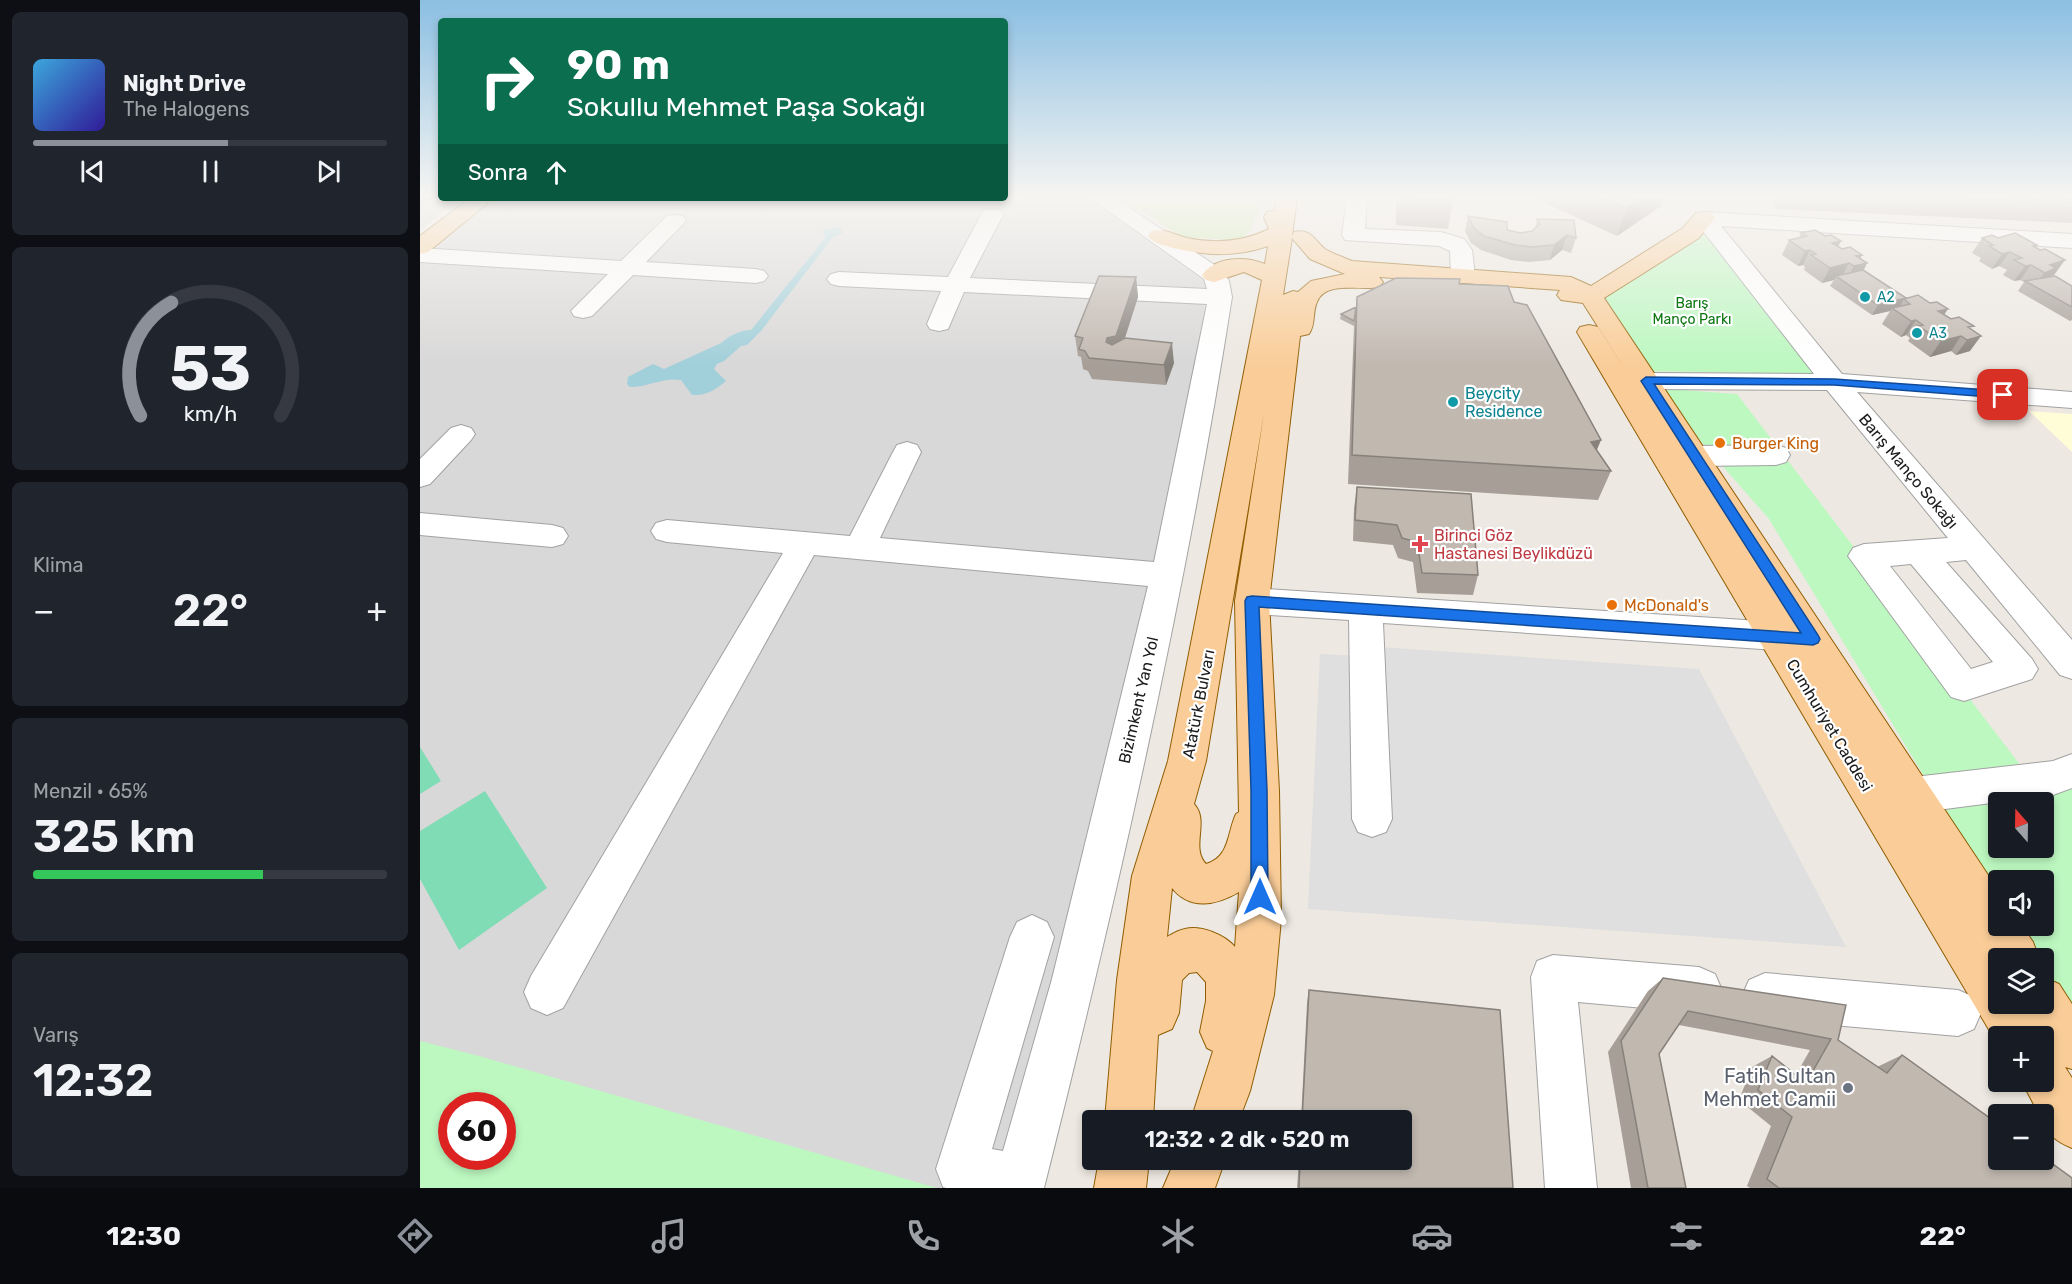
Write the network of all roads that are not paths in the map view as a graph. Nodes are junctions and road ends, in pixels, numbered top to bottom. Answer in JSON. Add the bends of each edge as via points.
{"nodes":[{"id":1,"x":641,"y":253,"type":"edge"},
{"id":2,"x":971,"y":253,"type":"edge"},
{"id":3,"x":1179,"y":253,"type":"edge"},
{"id":4,"x":1286,"y":253,"type":"edge"},
{"id":5,"x":1293,"y":253,"type":"edge"},
{"id":6,"x":1318,"y":253,"type":"edge"},
{"id":7,"x":1378,"y":253,"type":"edge"},
{"id":8,"x":1450,"y":253,"type":"edge"},
{"id":9,"x":1648,"y":253,"type":"edge"},
{"id":10,"x":1735,"y":253,"type":"edge"},
{"id":11,"x":420,"y":255,"type":"edge"},
{"id":12,"x":626,"y":268,"type":"junction"},
{"id":13,"x":1452,"y":275,"type":"junction"},
{"id":14,"x":756,"y":276,"type":"dead end"},
{"id":15,"x":839,"y":279,"type":"dead end"},
{"id":16,"x":955,"y":285,"type":"junction"},
{"id":17,"x":1217,"y":286,"type":"junction"},
{"id":18,"x":1273,"y":286,"type":"junction"},
{"id":19,"x":1580,"y":286,"type":"junction"},
{"id":20,"x":583,"y":311,"type":"dead end"},
{"id":21,"x":939,"y":324,"type":"dead end"},
{"id":22,"x":1281,"y":375,"type":"junction"},
{"id":23,"x":1632,"y":381,"type":"junction"},
{"id":24,"x":1834,"y":382,"type":"junction"},
{"id":25,"x":2072,"y":400,"type":"edge"},
{"id":26,"x":461,"y":434,"type":"dead end"},
{"id":27,"x":907,"y":452,"type":"dead end"},
{"id":28,"x":1776,"y":455,"type":"dead end"},
{"id":29,"x":1695,"y":456,"type":"junction"},
{"id":30,"x":420,"y":477,"type":"edge"},
{"id":31,"x":420,"y":524,"type":"edge"},
{"id":32,"x":667,"y":531,"type":"dead end"},
{"id":33,"x":552,"y":536,"type":"dead end"},
{"id":34,"x":805,"y":543,"type":"junction"},
{"id":35,"x":859,"y":548,"type":"junction"},
{"id":36,"x":1974,"y":548,"type":"junction"},
{"id":37,"x":1919,"y":552,"type":"junction"},
{"id":38,"x":1167,"y":574,"type":"junction"},
{"id":39,"x":1252,"y":601,"type":"junction"},
{"id":40,"x":1366,"y":609,"type":"junction"},
{"id":41,"x":1794,"y":638,"type":"junction"},
{"id":42,"x":2072,"y":665,"type":"edge"},
{"id":43,"x":1188,"y":761,"type":"junction"},
{"id":44,"x":2072,"y":771,"type":"edge"},
{"id":45,"x":1259,"y":790,"type":"junction"},
{"id":46,"x":1914,"y":795,"type":"junction"},
{"id":47,"x":1372,"y":819,"type":"dead end"},
{"id":48,"x":1032,"y":937,"type":"dead end"},
{"id":49,"x":2011,"y":948,"type":"edge"},
{"id":50,"x":547,"y":992,"type":"dead end"},
{"id":51,"x":1985,"y":1006,"type":"edge"},
{"id":52,"x":2052,"y":1014,"type":"edge"},
{"id":53,"x":2008,"y":1026,"type":"edge"},
{"id":54,"x":2072,"y":1046,"type":"edge"},
{"id":55,"x":2053,"y":1092,"type":"edge"},
{"id":56,"x":1131,"y":1110,"type":"edge"},
{"id":57,"x":1133,"y":1110,"type":"edge"},
{"id":58,"x":1202,"y":1110,"type":"edge"},
{"id":59,"x":1219,"y":1110,"type":"edge"},
{"id":60,"x":2072,"y":1123,"type":"edge"},
{"id":61,"x":1123,"y":1170,"type":"edge"},
{"id":62,"x":1019,"y":1184,"type":"edge"},
{"id":63,"x":1120,"y":1188,"type":"edge"},
{"id":64,"x":1571,"y":1188,"type":"edge"}],
"edges":[{"from":1,"to":12,"type":"street"},
{"from":2,"to":16,"type":"street"},
{"from":3,"to":17,"type":"street"},
{"from":4,"to":18,"type":"main road","name":"Atatürk Bulvarı"},
{"from":5,"to":22,"type":"main road"},
{"from":6,"to":13,"type":"main road","via":[[1347,268]]},
{"from":7,"to":13,"type":"street","via":[[1438,259]]},
{"from":8,"to":13,"type":"street"},
{"from":9,"to":19,"type":"main road"},
{"from":10,"to":24,"type":"street","name":"Barış Manço Sokağı"},
{"from":11,"to":12,"type":"street"},
{"from":12,"to":14,"type":"street"},
{"from":12,"to":20,"type":"street"},
{"from":13,"to":19,"type":"main road"},
{"from":15,"to":16,"type":"street"},
{"from":16,"to":17,"type":"street"},
{"from":16,"to":21,"type":"street"},
{"from":17,"to":18,"type":"main road","via":[[1234,265],[1245,264],[1262,272]]},
{"from":17,"to":38,"type":"street","name":"Bizimkent Yan Yol","via":[[1204,390]]},
{"from":18,"to":43,"type":"main road","name":"Atatürk Bulvarı"},
{"from":19,"to":22,"type":"main road","via":[[1365,281],[1328,284],[1306,297],[1296,348]]},
{"from":19,"to":23,"type":"main road","name":"Cumhuriyet Caddesi"},
{"from":22,"to":39,"type":"main road"},
{"from":23,"to":24,"type":"street"},
{"from":23,"to":29,"type":"main road","name":"Cumhuriyet Caddesi"},
{"from":23,"to":41,"type":"main road","name":"Cumhuriyet Caddesi"},
{"from":24,"to":25,"type":"street"},
{"from":24,"to":36,"type":"street","name":"Barış Manço Sokağı"},
{"from":26,"to":30,"type":"street"},
{"from":27,"to":35,"type":"street"},
{"from":28,"to":29,"type":"street"},
{"from":29,"to":41,"type":"main road","name":"Cumhuriyet Caddesi"},
{"from":31,"to":33,"type":"street"},
{"from":32,"to":34,"type":"street"},
{"from":34,"to":35,"type":"street"},
{"from":34,"to":50,"type":"street"},
{"from":35,"to":38,"type":"street"},
{"from":36,"to":37,"type":"street"},
{"from":36,"to":42,"type":"street","name":"Barış Manço Sokağı"},
{"from":37,"to":37,"type":"street","via":[[1966,606],[2020,669],[1964,686],[1864,556]]},
{"from":38,"to":62,"type":"street","name":"Bizimkent Yan Yol","via":[[1074,980]]},
{"from":39,"to":40,"type":"street"},
{"from":39,"to":45,"type":"main road"},
{"from":40,"to":41,"type":"street"},
{"from":40,"to":47,"type":"street"},
{"from":41,"to":46,"type":"main road","name":"Cumhuriyet Caddesi"},
{"from":41,"to":51,"type":"main road","name":"Cumhuriyet Caddesi"},
{"from":43,"to":45,"type":"main road","via":[[1189,782],[1179,853],[1190,880],[1203,885],[1218,882],[1230,876],[1241,862],[1247,852],[1251,807]]},
{"from":43,"to":56,"type":"main road","name":"Atatürk Bulvarı","via":[[1153,876],[1139,980]]},
{"from":44,"to":46,"type":"street","via":[[2053,778]]},
{"from":45,"to":59,"type":"main road","via":[[1260,919],[1251,995]]},
{"from":46,"to":49,"type":"main road","name":"Cumhuriyet Caddesi"},
{"from":48,"to":62,"type":"street","via":[[961,1169]]},
{"from":51,"to":53,"type":"main road","name":"Cumhuriyet Caddesi"},
{"from":51,"to":64,"type":"street","via":[[1553,977]]},
{"from":52,"to":54,"type":"main road"},
{"from":55,"to":60,"type":"main road"},
{"from":57,"to":58,"type":"main road","via":[[1150,1048],[1160,976],[1175,955],[1200,950],[1223,965],[1229,1002]]},
{"from":61,"to":63,"type":"main road"}]}
